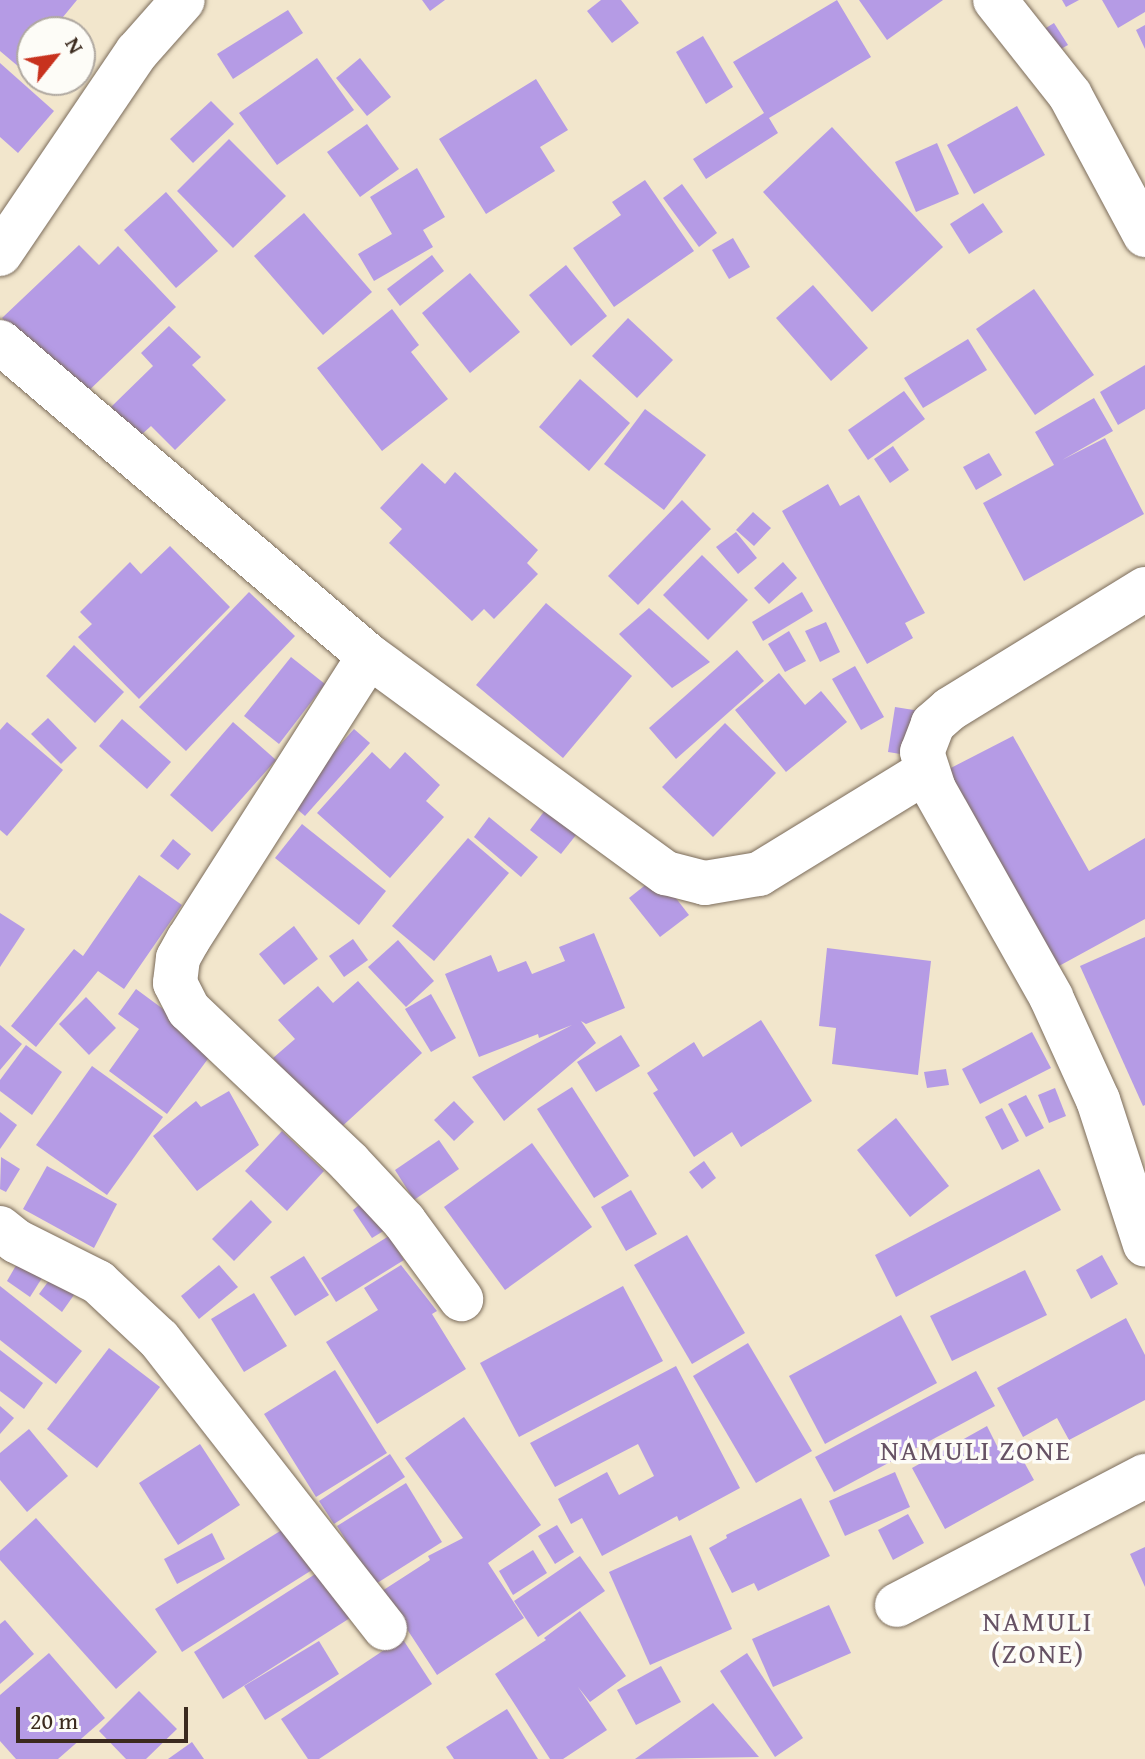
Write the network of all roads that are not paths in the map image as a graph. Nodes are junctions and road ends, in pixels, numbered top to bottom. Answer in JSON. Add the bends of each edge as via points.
{"nodes":[{"id":1,"x":183,"y":0,"type":"edge"},
{"id":2,"x":995,"y":0,"type":"edge"},
{"id":3,"x":1144,"y":232,"type":"edge"},
{"id":4,"x":0,"y":254,"type":"edge"},
{"id":5,"x":0,"y":342,"type":"edge"},
{"id":6,"x":1145,"y":589,"type":"edge"},
{"id":7,"x":369,"y":656,"type":"junction"},
{"id":8,"x":927,"y":771,"type":"junction"},
{"id":9,"x":0,"y":1228,"type":"edge"},
{"id":10,"x":1145,"y":1245,"type":"edge"},
{"id":11,"x":461,"y":1299,"type":"dead end"},
{"id":12,"x":1145,"y":1476,"type":"edge"},
{"id":13,"x":897,"y":1605,"type":"dead end"},
{"id":14,"x":385,"y":1628,"type":"dead end"}],
"edges":[{"from":1,"to":4,"type":"street","via":[[137,52]]},
{"from":2,"to":3,"type":"street","via":[[1070,95]]},
{"from":5,"to":7,"type":"street"},
{"from":6,"to":8,"type":"street","via":[[935,720],[922,752]]},
{"from":7,"to":8,"type":"street","via":[[666,873],[688,882],[759,874]]},
{"from":7,"to":11,"type":"street","via":[[188,940],[178,958],[175,983],[189,1010],[404,1221]]},
{"from":8,"to":10,"type":"street","via":[[1051,997],[1098,1100]]},
{"from":9,"to":14,"type":"street","via":[[98,1282],[159,1339]]},
{"from":12,"to":13,"type":"street"}]}
